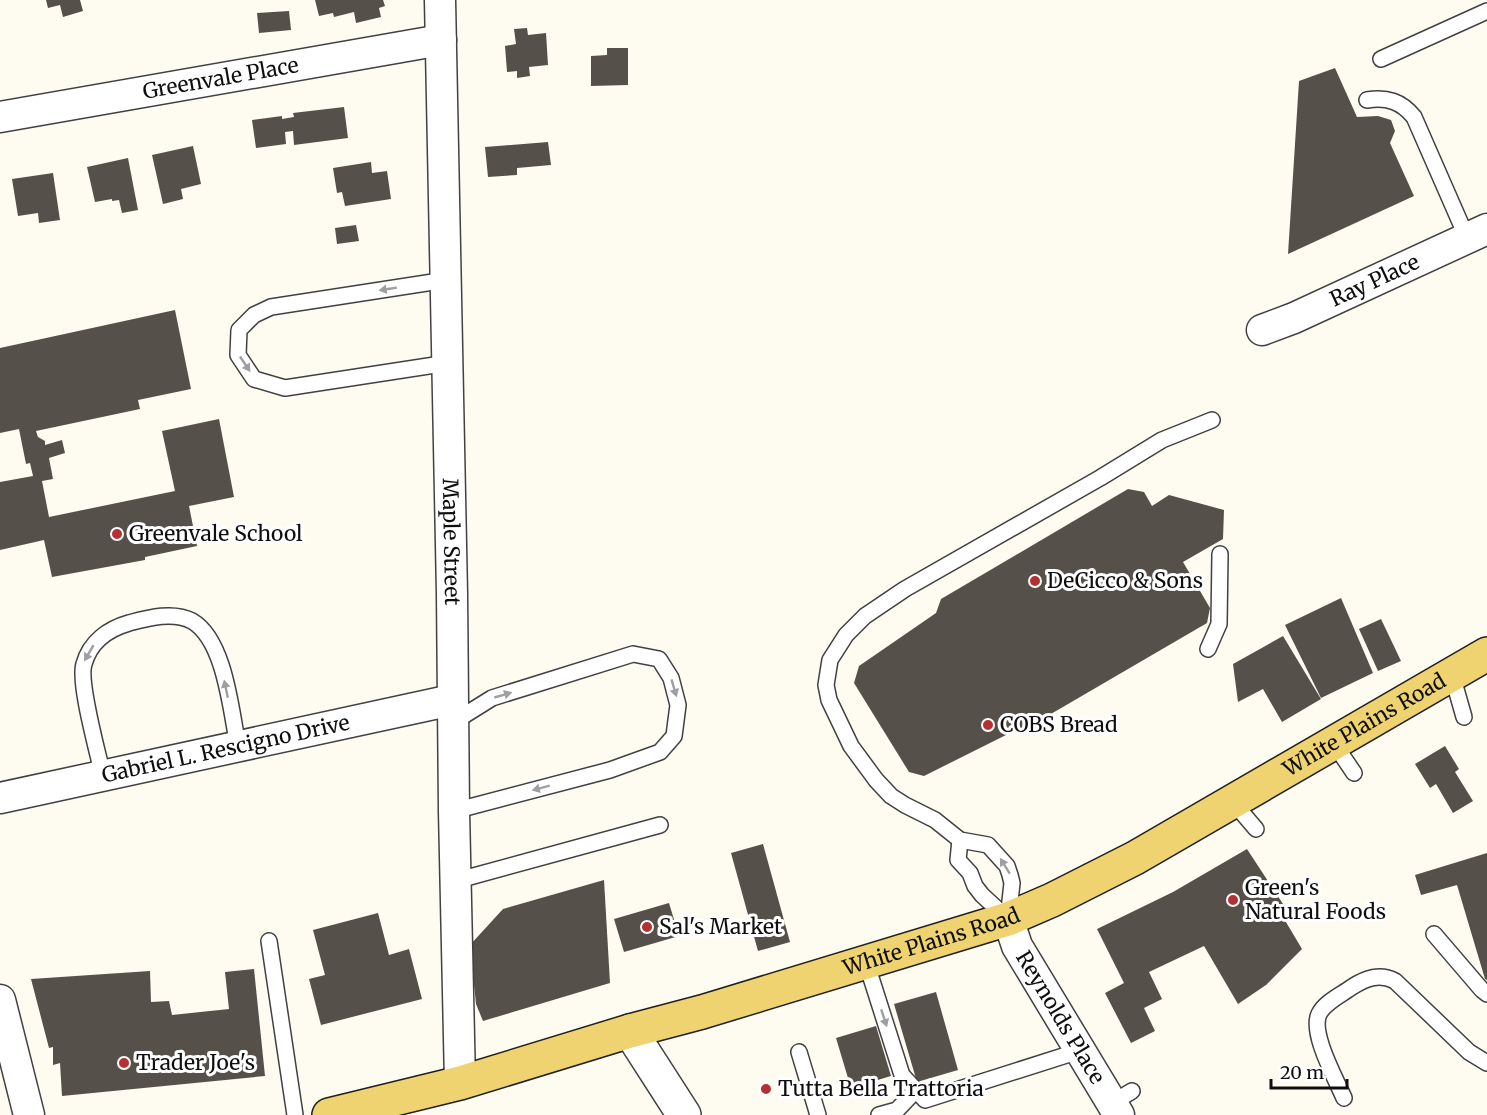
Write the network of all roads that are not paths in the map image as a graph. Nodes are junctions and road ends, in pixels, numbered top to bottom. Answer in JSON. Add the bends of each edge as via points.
{"nodes":[{"id":1,"x":440,"y":0,"type":"edge"},
{"id":2,"x":1487,"y":11,"type":"edge"},
{"id":3,"x":441,"y":40,"type":"junction"},
{"id":4,"x":1381,"y":59,"type":"dead end"},
{"id":5,"x":1367,"y":100,"type":"dead end"},
{"id":6,"x":0,"y":117,"type":"edge"},
{"id":7,"x":1477,"y":233,"type":"edge"},
{"id":8,"x":446,"y":280,"type":"junction"},
{"id":9,"x":1262,"y":330,"type":"dead end"},
{"id":10,"x":448,"y":363,"type":"junction"},
{"id":11,"x":1212,"y":420,"type":"dead end"},
{"id":12,"x":1220,"y":554,"type":"dead end"},
{"id":13,"x":1208,"y":649,"type":"dead end"},
{"id":14,"x":1487,"y":654,"type":"edge"},
{"id":15,"x":1452,"y":675,"type":"junction"},
{"id":16,"x":452,"y":711,"type":"junction"},
{"id":17,"x":1464,"y":717,"type":"dead end"},
{"id":18,"x":1333,"y":742,"type":"junction"},
{"id":19,"x":238,"y":746,"type":"junction"},
{"id":20,"x":1353,"y":773,"type":"dead end"},
{"id":21,"x":103,"y":776,"type":"junction"},
{"id":22,"x":0,"y":798,"type":"edge"},
{"id":23,"x":1233,"y":802,"type":"junction"},
{"id":24,"x":454,"y":811,"type":"junction"},
{"id":25,"x":660,"y":825,"type":"dead end"},
{"id":26,"x":1256,"y":829,"type":"dead end"},
{"id":27,"x":960,"y":840,"type":"junction"},
{"id":28,"x":455,"y":881,"type":"junction"},
{"id":29,"x":1008,"y":919,"type":"junction"},
{"id":30,"x":1434,"y":934,"type":"dead end"},
{"id":31,"x":269,"y":941,"type":"dead end"},
{"id":32,"x":866,"y":962,"type":"junction"},
{"id":33,"x":1487,"y":994,"type":"edge"},
{"id":34,"x":0,"y":1000,"type":"edge"},
{"id":35,"x":630,"y":1031,"type":"junction"},
{"id":36,"x":1079,"y":1050,"type":"junction"},
{"id":37,"x":799,"y":1052,"type":"dead end"},
{"id":38,"x":1487,"y":1063,"type":"edge"},
{"id":39,"x":460,"y":1083,"type":"junction"},
{"id":40,"x":916,"y":1090,"type":"junction"},
{"id":41,"x":1344,"y":1098,"type":"dead end"},
{"id":42,"x":1121,"y":1103,"type":"edge"},
{"id":43,"x":29,"y":1115,"type":"edge"},
{"id":44,"x":295,"y":1115,"type":"edge"},
{"id":45,"x":329,"y":1115,"type":"edge"},
{"id":46,"x":684,"y":1115,"type":"edge"},
{"id":47,"x":818,"y":1115,"type":"edge"},
{"id":48,"x":879,"y":1115,"type":"edge"}],
"edges":[{"from":1,"to":3,"type":"street","name":"Maple Street"},
{"from":2,"to":4,"type":"lane"},
{"from":3,"to":6,"type":"street","name":"Greenvale Place"},
{"from":3,"to":8,"type":"street","name":"Maple Street"},
{"from":5,"to":7,"type":"lane","via":[[1394,100],[1406,107]]},
{"from":7,"to":9,"type":"street","name":"Ray Place"},
{"from":8,"to":10,"type":"street","name":"Maple Street"},
{"from":8,"to":10,"type":"lane","one_way":true,"via":[[271,307],[254,315],[239,330],[238,355],[254,379],[285,388]]},
{"from":10,"to":16,"type":"street","name":"Maple Street"},
{"from":11,"to":27,"type":"lane","name":"Reynolds Place","via":[[1162,440],[906,588],[865,616],[846,635],[830,660],[826,685],[829,700],[851,746],[891,796],[936,820]]},
{"from":12,"to":13,"type":"lane","via":[[1219,624]]},
{"from":14,"to":15,"type":"main road","name":"White Plains Road"},
{"from":15,"to":17,"type":"lane"},
{"from":15,"to":18,"type":"main road","name":"White Plains Road"},
{"from":16,"to":19,"type":"street","name":"Gabriel L. Rescigno Drive"},
{"from":16,"to":24,"type":"street","name":"Maple Street"},
{"from":16,"to":24,"type":"lane","one_way":true,"via":[[633,654],[658,659],[671,678],[678,705],[674,736],[660,752],[610,770]]},
{"from":18,"to":20,"type":"lane"},
{"from":18,"to":23,"type":"main road","name":"White Plains Road"},
{"from":19,"to":21,"type":"street","name":"Gabriel L. Rescigno Drive"},
{"from":19,"to":21,"type":"lane","one_way":true,"via":[[220,659],[212,643],[190,620],[157,617],[112,628],[89,650],[83,666]]},
{"from":21,"to":22,"type":"street","name":"Gabriel L. Rescigno Drive"},
{"from":23,"to":26,"type":"lane"},
{"from":23,"to":29,"type":"main road","name":"White Plains Road","via":[[1135,858]]},
{"from":24,"to":28,"type":"street","name":"Maple Street"},
{"from":25,"to":28,"type":"lane"},
{"from":27,"to":29,"type":"lane","name":"Reynolds Place","via":[[958,860],[982,895]]},
{"from":29,"to":27,"type":"lane","name":"Reynolds Place","one_way":true,"via":[[1012,883],[1007,866],[988,845]]},
{"from":28,"to":39,"type":"street","name":"Maple Street"},
{"from":29,"to":32,"type":"main road","name":"White Plains Road"},
{"from":29,"to":36,"type":"street","name":"Reynolds Place","via":[[1017,945]]},
{"from":30,"to":33,"type":"lane"},
{"from":31,"to":44,"type":"lane"},
{"from":32,"to":35,"type":"main road","name":"White Plains Road"},
{"from":32,"to":40,"type":"lane","one_way":true,"via":[[902,1076]]},
{"from":34,"to":43,"type":"street"},
{"from":35,"to":39,"type":"main road","name":"White Plains Road"},
{"from":35,"to":46,"type":"street"},
{"from":36,"to":40,"type":"lane","via":[[926,1100]]},
{"from":36,"to":42,"type":"street","name":"Reynolds Place"},
{"from":37,"to":47,"type":"lane"},
{"from":38,"to":41,"type":"lane","via":[[1469,1052],[1395,981],[1375,976],[1325,1005],[1318,1016],[1319,1037]]},
{"from":39,"to":45,"type":"main road","name":"White Plains Road"},
{"from":40,"to":48,"type":"lane","via":[[897,1110]]}]}
